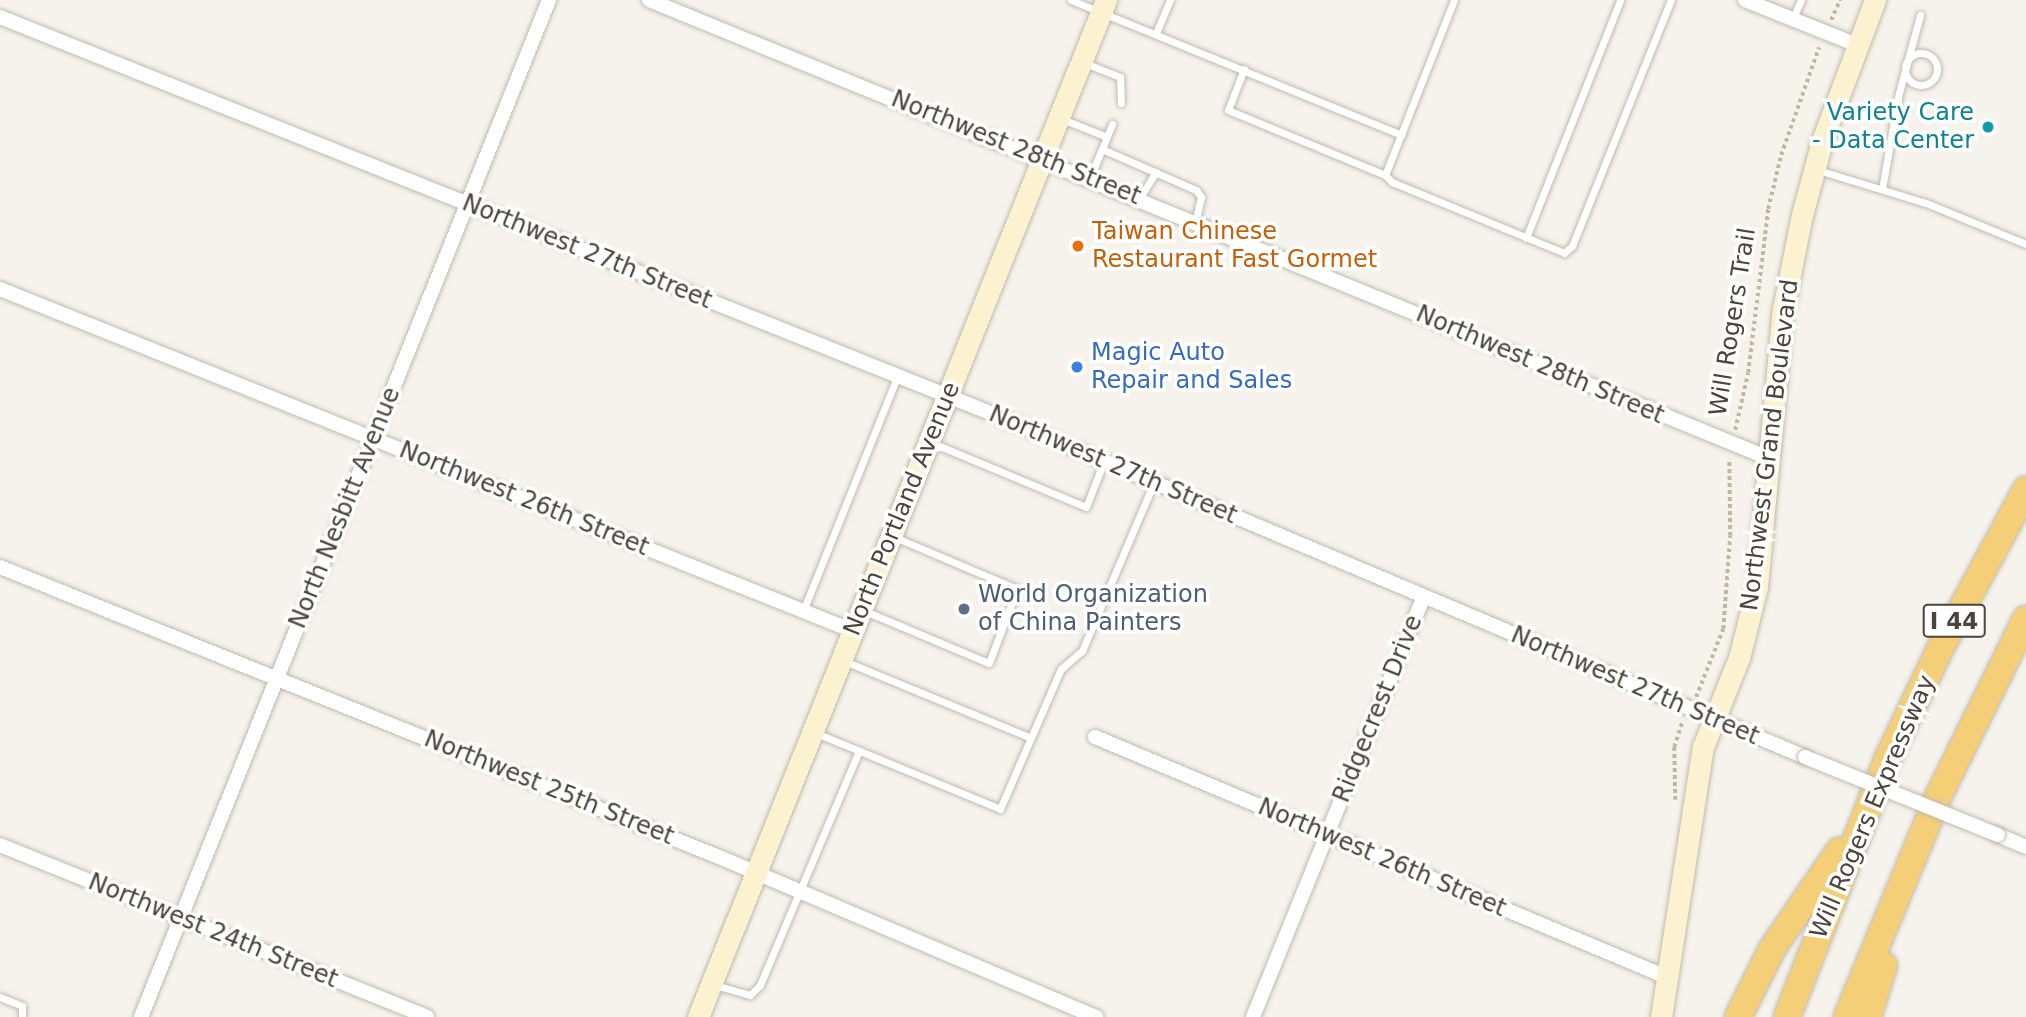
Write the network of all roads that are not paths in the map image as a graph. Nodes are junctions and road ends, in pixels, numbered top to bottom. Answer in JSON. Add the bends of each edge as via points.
{"nodes":[{"id":1,"x":549,"y":0,"type":"edge"},
{"id":2,"x":649,"y":0,"type":"edge"},
{"id":3,"x":1071,"y":0,"type":"edge"},
{"id":4,"x":1170,"y":0,"type":"edge"},
{"id":5,"x":1454,"y":0,"type":"edge"},
{"id":6,"x":1620,"y":0,"type":"edge"},
{"id":7,"x":1671,"y":0,"type":"edge"},
{"id":8,"x":1745,"y":0,"type":"edge"},
{"id":9,"x":1801,"y":0,"type":"edge"},
{"id":10,"x":1875,"y":0,"type":"edge"},
{"id":11,"x":1104,"y":5,"type":"edge"},
{"id":12,"x":1920,"y":15,"type":"dead end"},
{"id":13,"x":0,"y":16,"type":"edge"},
{"id":14,"x":1792,"y":19,"type":"junction"},
{"id":15,"x":1156,"y":33,"type":"junction"},
{"id":16,"x":1855,"y":44,"type":"junction"},
{"id":17,"x":1082,"y":61,"type":"junction"},
{"id":18,"x":1906,"y":65,"type":"junction"},
{"id":19,"x":1244,"y":69,"type":"junction"},
{"id":20,"x":1121,"y":103,"type":"dead end"},
{"id":21,"x":1059,"y":118,"type":"junction"},
{"id":22,"x":1112,"y":124,"type":"dead end"},
{"id":23,"x":1401,"y":135,"type":"junction"},
{"id":24,"x":1107,"y":137,"type":"junction"},
{"id":25,"x":1102,"y":149,"type":"junction"},
{"id":26,"x":1043,"y":158,"type":"junction"},
{"id":27,"x":1814,"y":169,"type":"junction"},
{"id":28,"x":1156,"y":172,"type":"junction"},
{"id":29,"x":1385,"y":175,"type":"junction"},
{"id":30,"x":1090,"y":178,"type":"junction"},
{"id":31,"x":1882,"y":189,"type":"junction"},
{"id":32,"x":1139,"y":198,"type":"junction"},
{"id":33,"x":467,"y":204,"type":"junction"},
{"id":34,"x":1195,"y":222,"type":"junction"},
{"id":35,"x":1526,"y":238,"type":"junction"},
{"id":36,"x":2026,"y":244,"type":"edge"},
{"id":37,"x":0,"y":289,"type":"edge"},
{"id":38,"x":897,"y":377,"type":"junction"},
{"id":39,"x":947,"y":396,"type":"junction"},
{"id":40,"x":373,"y":438,"type":"junction"},
{"id":41,"x":929,"y":442,"type":"junction"},
{"id":42,"x":1771,"y":459,"type":"junction"},
{"id":43,"x":1104,"y":461,"type":"junction"},
{"id":44,"x":1154,"y":482,"type":"junction"},
{"id":45,"x":2026,"y":490,"type":"edge"},
{"id":46,"x":891,"y":536,"type":"junction"},
{"id":47,"x":0,"y":567,"type":"edge"},
{"id":48,"x":1424,"y":596,"type":"junction"},
{"id":49,"x":862,"y":610,"type":"junction"},
{"id":50,"x":803,"y":611,"type":"junction"},
{"id":51,"x":2026,"y":620,"type":"edge"},
{"id":52,"x":853,"y":631,"type":"junction"},
{"id":53,"x":842,"y":660,"type":"junction"},
{"id":54,"x":276,"y":679,"type":"junction"},
{"id":55,"x":1712,"y":719,"type":"junction"},
{"id":56,"x":813,"y":732,"type":"junction"},
{"id":57,"x":1095,"y":737,"type":"dead end"},
{"id":58,"x":1031,"y":738,"type":"junction"},
{"id":59,"x":859,"y":751,"type":"junction"},
{"id":60,"x":1864,"y":816,"type":"junction"},
{"id":61,"x":1925,"y":826,"type":"junction"},
{"id":62,"x":1326,"y":835,"type":"junction"},
{"id":63,"x":0,"y":845,"type":"edge"},
{"id":64,"x":2026,"y":847,"type":"edge"},
{"id":65,"x":755,"y":873,"type":"junction"},
{"id":66,"x":798,"y":892,"type":"junction"},
{"id":67,"x":180,"y":918,"type":"junction"},
{"id":68,"x":1669,"y":978,"type":"junction"},
{"id":69,"x":710,"y":984,"type":"junction"},
{"id":70,"x":0,"y":998,"type":"edge"},
{"id":71,"x":701,"y":1016,"type":"edge"},
{"id":72,"x":22,"y":1017,"type":"edge"},
{"id":73,"x":141,"y":1017,"type":"edge"},
{"id":74,"x":427,"y":1017,"type":"edge"},
{"id":75,"x":1096,"y":1017,"type":"edge"},
{"id":76,"x":1252,"y":1017,"type":"edge"},
{"id":77,"x":1661,"y":1017,"type":"edge"},
{"id":78,"x":1738,"y":1017,"type":"edge"},
{"id":79,"x":1787,"y":1017,"type":"edge"},
{"id":80,"x":1847,"y":1017,"type":"edge"},
{"id":81,"x":1868,"y":1017,"type":"edge"}],
"edges":[{"from":1,"to":33,"type":"street","name":"North Nesbitt Avenue"},
{"from":2,"to":26,"type":"street","name":"Northwest 28th Street"},
{"from":3,"to":11,"type":"lane"},
{"from":4,"to":15,"type":"lane"},
{"from":5,"to":23,"type":"lane"},
{"from":6,"to":35,"type":"lane"},
{"from":7,"to":35,"type":"lane","via":[[1572,246],[1564,253]]},
{"from":8,"to":14,"type":"street"},
{"from":9,"to":14,"type":"lane"},
{"from":10,"to":16,"type":"main road","name":"Northwest Grand Boulevard"},
{"from":11,"to":15,"type":"lane"},
{"from":11,"to":17,"type":"main road","name":"North Portland Avenue"},
{"from":12,"to":18,"type":"lane"},
{"from":13,"to":33,"type":"street","name":"Northwest 27th Street"},
{"from":14,"to":16,"type":"street"},
{"from":15,"to":19,"type":"lane"},
{"from":16,"to":27,"type":"main road","name":"Northwest Grand Boulevard"},
{"from":17,"to":20,"type":"lane","via":[[1120,77]]},
{"from":17,"to":21,"type":"main road","name":"North Portland Avenue"},
{"from":18,"to":18,"type":"lane","via":[[1915,54],[1929,55],[1936,73],[1930,82],[1920,85],[1910,80]]},
{"from":18,"to":31,"type":"lane"},
{"from":19,"to":23,"type":"lane"},
{"from":19,"to":29,"type":"lane","via":[[1228,110]]},
{"from":21,"to":24,"type":"lane"},
{"from":21,"to":26,"type":"main road","name":"North Portland Avenue"},
{"from":22,"to":24,"type":"lane"},
{"from":23,"to":29,"type":"lane"},
{"from":24,"to":25,"type":"lane"},
{"from":25,"to":28,"type":"lane"},
{"from":25,"to":30,"type":"lane"},
{"from":26,"to":30,"type":"street","name":"Northwest 28th Street"},
{"from":26,"to":39,"type":"main road","name":"North Portland Avenue"},
{"from":27,"to":31,"type":"lane"},
{"from":27,"to":42,"type":"main road","name":"Northwest Grand Boulevard","via":[[1783,309]]},
{"from":28,"to":32,"type":"lane"},
{"from":28,"to":34,"type":"lane","via":[[1196,190],[1201,197]]},
{"from":29,"to":35,"type":"lane","via":[[1392,183]]},
{"from":30,"to":32,"type":"street","name":"Northwest 28th Street"},
{"from":31,"to":36,"type":"lane"},
{"from":32,"to":34,"type":"street","name":"Northwest 28th Street"},
{"from":33,"to":38,"type":"street","name":"Northwest 27th Street"},
{"from":33,"to":40,"type":"street","name":"North Nesbitt Avenue"},
{"from":34,"to":42,"type":"street","name":"Northwest 28th Street"},
{"from":37,"to":40,"type":"street","name":"Northwest 26th Street"},
{"from":38,"to":39,"type":"street","name":"Northwest 27th Street"},
{"from":38,"to":50,"type":"lane"},
{"from":39,"to":41,"type":"main road","name":"North Portland Avenue"},
{"from":39,"to":43,"type":"street","name":"Northwest 27th Street"},
{"from":40,"to":50,"type":"street","name":"Northwest 26th Street"},
{"from":40,"to":54,"type":"street","name":"North Nesbitt Avenue"},
{"from":41,"to":43,"type":"lane","via":[[1086,507]]},
{"from":41,"to":46,"type":"main road","name":"North Portland Avenue"},
{"from":42,"to":55,"type":"main road","name":"Northwest Grand Boulevard","via":[[1757,587],[1739,658]]},
{"from":43,"to":44,"type":"street","name":"Northwest 27th Street"},
{"from":44,"to":48,"type":"street","name":"Northwest 27th Street"},
{"from":44,"to":58,"type":"lane","via":[[1082,651],[1061,669]]},
{"from":45,"to":60,"type":"highway","name":"Will Rogers Expressway","number":"I 44","via":[[1940,649]]},
{"from":46,"to":49,"type":"main road","name":"North Portland Avenue"},
{"from":46,"to":49,"type":"lane","via":[[1017,589],[989,663]]},
{"from":47,"to":54,"type":"street","name":"Northwest 25th Street"},
{"from":48,"to":55,"type":"street","name":"Northwest 27th Street"},
{"from":48,"to":62,"type":"street","name":"Ridgecrest Drive"},
{"from":49,"to":52,"type":"main road","name":"North Portland Avenue"},
{"from":50,"to":52,"type":"street","name":"Northwest 26th Street"},
{"from":51,"to":61,"type":"highway","number":"I 44"},
{"from":52,"to":53,"type":"main road","name":"North Portland Avenue"},
{"from":53,"to":56,"type":"main road","name":"North Portland Avenue"},
{"from":53,"to":58,"type":"lane"},
{"from":54,"to":65,"type":"street","name":"Northwest 25th Street"},
{"from":54,"to":67,"type":"street","name":"North Nesbitt Avenue"},
{"from":55,"to":64,"type":"street","name":"Northwest 27th Street","bridge":true},
{"from":55,"to":68,"type":"main road","name":"Northwest Grand Boulevard","via":[[1703,747]]},
{"from":56,"to":59,"type":"lane"},
{"from":56,"to":65,"type":"main road","name":"North Portland Avenue"},
{"from":57,"to":62,"type":"street","name":"Northwest 26th Street"},
{"from":58,"to":59,"type":"lane","via":[[999,809]]},
{"from":59,"to":66,"type":"lane"},
{"from":60,"to":78,"type":"highway","via":[[1772,949]]},
{"from":60,"to":79,"type":"highway","name":"Will Rogers Expressway","number":"I 44"},
{"from":61,"to":80,"type":"highway","number":"I 44"},
{"from":61,"to":81,"type":"highway"},
{"from":62,"to":68,"type":"street","name":"Northwest 26th Street"},
{"from":62,"to":76,"type":"street","name":"Ridgecrest Drive"},
{"from":63,"to":67,"type":"street","name":"Northwest 24th Street"},
{"from":65,"to":66,"type":"street","name":"Northwest 25th Street"},
{"from":65,"to":69,"type":"main road","name":"North Portland Avenue"},
{"from":66,"to":69,"type":"lane","via":[[760,985],[750,995]]},
{"from":66,"to":75,"type":"street","name":"Northwest 25th Street"},
{"from":67,"to":73,"type":"street","name":"North Nesbitt Avenue"},
{"from":67,"to":74,"type":"street","name":"Northwest 24th Street"},
{"from":68,"to":77,"type":"main road","name":"Northwest Grand Boulevard"},
{"from":69,"to":71,"type":"main road","name":"North Portland Avenue"},
{"from":70,"to":72,"type":"lane","via":[[22,1006]]}]}
